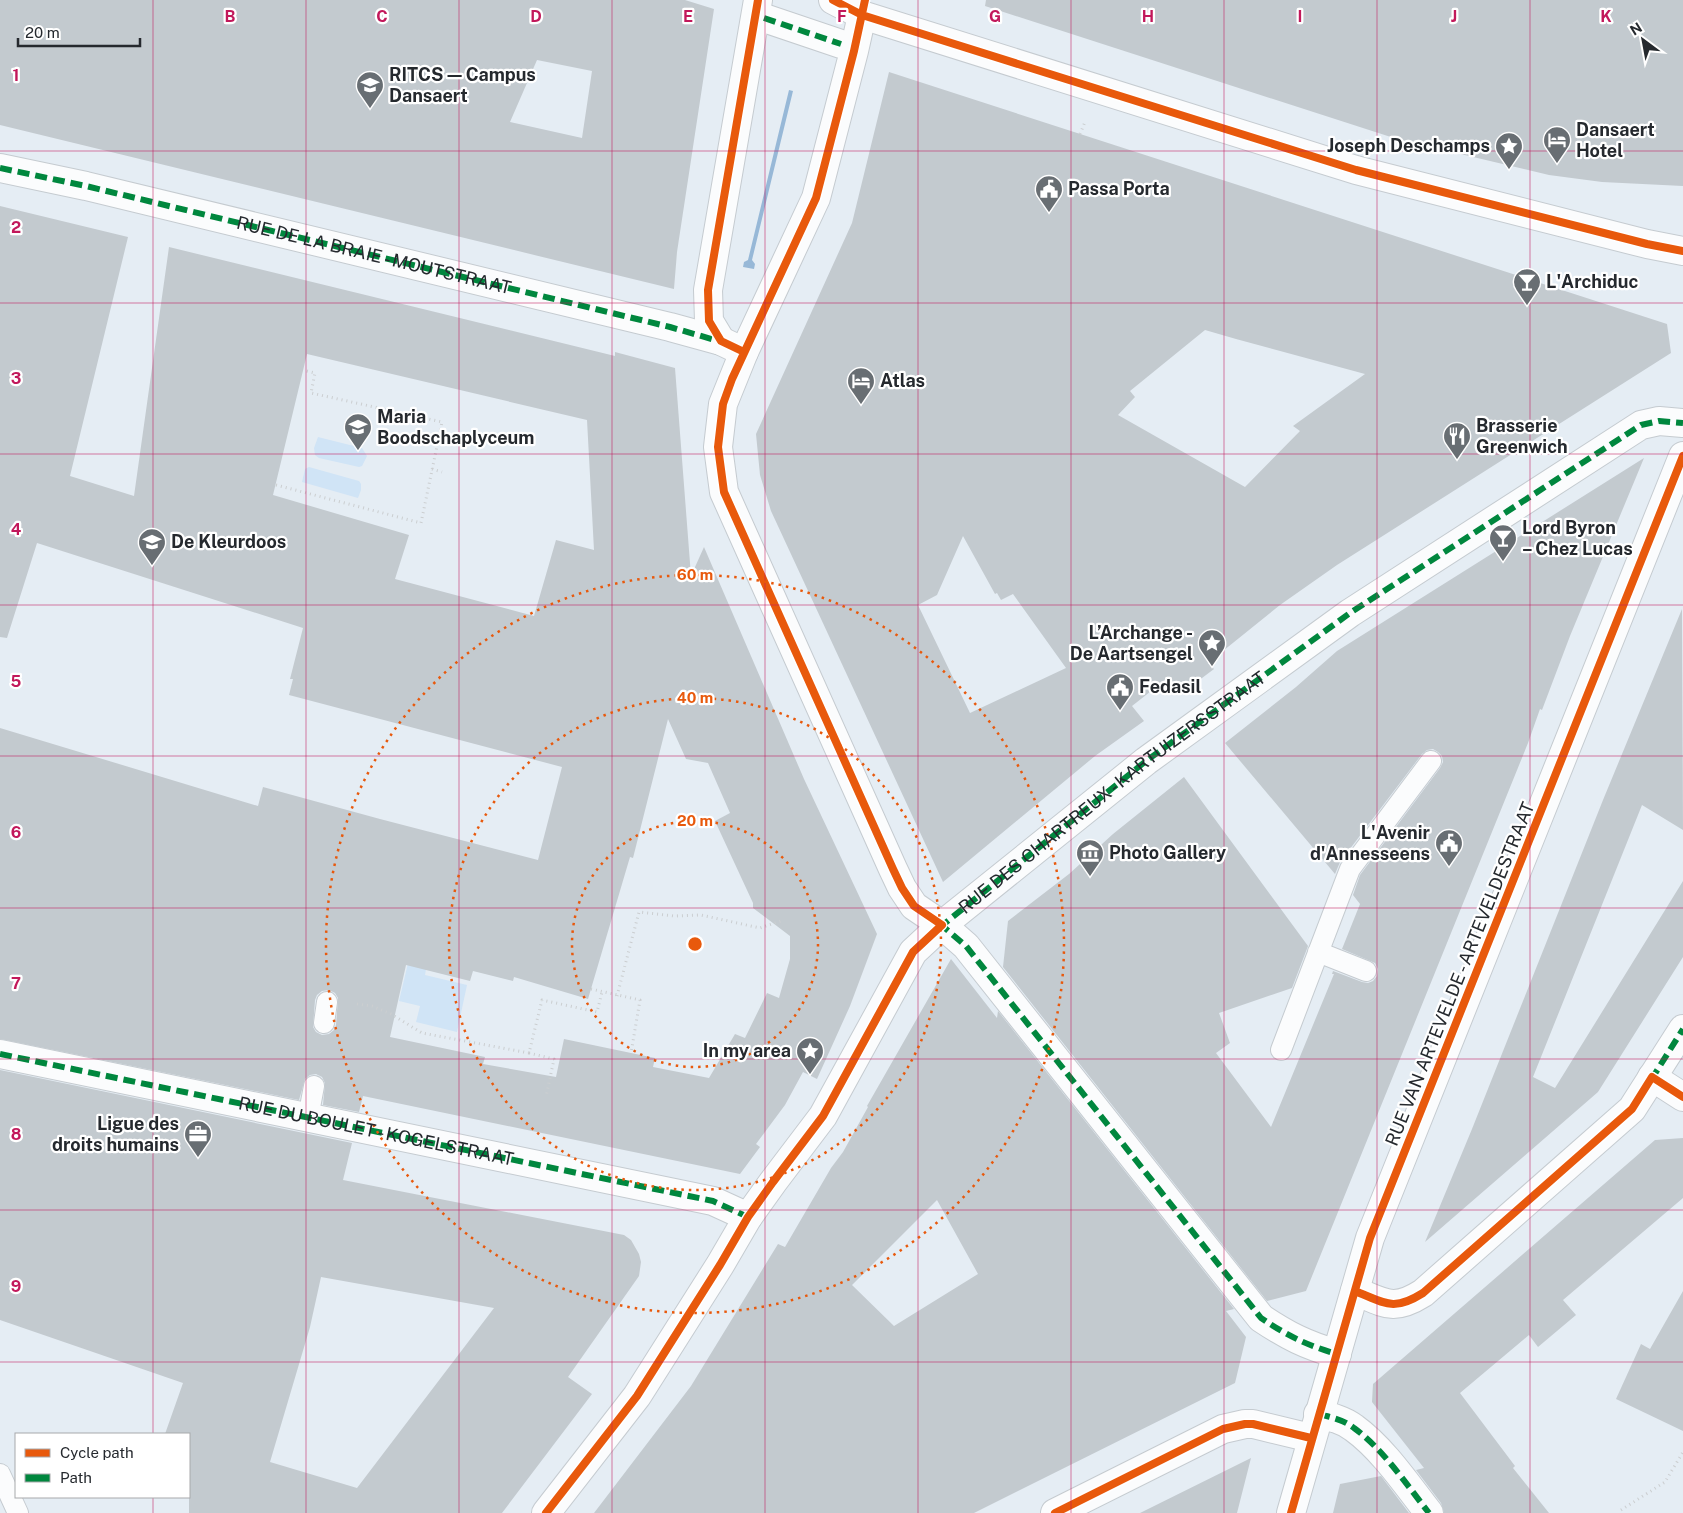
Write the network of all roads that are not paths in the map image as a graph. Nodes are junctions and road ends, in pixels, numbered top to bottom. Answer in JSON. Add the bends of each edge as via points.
{"nodes":[{"id":1,"x":832,"y":0,"type":"edge"},
{"id":2,"x":863,"y":8,"type":"edge"},
{"id":3,"x":761,"y":9,"type":"edge"},
{"id":4,"x":841,"y":44,"type":"dead end"},
{"id":5,"x":0,"y":168,"type":"edge"},
{"id":6,"x":1683,"y":251,"type":"edge"},
{"id":7,"x":732,"y":347,"type":"junction"},
{"id":8,"x":1683,"y":423,"type":"edge"},
{"id":9,"x":1683,"y":456,"type":"edge"},
{"id":10,"x":1431,"y":761,"type":"dead end"},
{"id":11,"x":942,"y":925,"type":"junction"},
{"id":12,"x":1318,"y":952,"type":"junction"},
{"id":13,"x":1366,"y":970,"type":"dead end"},
{"id":14,"x":327,"y":1002,"type":"road end"},
{"id":15,"x":324,"y":1023,"type":"dead end"},
{"id":16,"x":1683,"y":1029,"type":"edge"},
{"id":17,"x":1281,"y":1050,"type":"dead end"},
{"id":18,"x":0,"y":1054,"type":"edge"},
{"id":19,"x":1652,"y":1078,"type":"junction"},
{"id":20,"x":314,"y":1086,"type":"dead end"},
{"id":21,"x":1683,"y":1097,"type":"edge"},
{"id":22,"x":308,"y":1118,"type":"junction"},
{"id":23,"x":748,"y":1217,"type":"junction"},
{"id":24,"x":1355,"y":1291,"type":"junction"},
{"id":25,"x":1337,"y":1354,"type":"junction"},
{"id":26,"x":1315,"y":1426,"type":"junction"},
{"id":27,"x":0,"y":1474,"type":"edge"},
{"id":28,"x":18,"y":1513,"type":"edge"},
{"id":29,"x":546,"y":1513,"type":"edge"},
{"id":30,"x":1055,"y":1513,"type":"edge"},
{"id":31,"x":1290,"y":1513,"type":"edge"},
{"id":32,"x":1430,"y":1513,"type":"edge"}],
"edges":[{"from":1,"to":2,"type":"street"},
{"from":2,"to":6,"type":"street","via":[[1356,170]]},
{"from":2,"to":7,"type":"street","via":[[816,198]]},
{"from":3,"to":4,"type":"street"},
{"from":3,"to":7,"type":"street","via":[[708,290],[709,321]]},
{"from":5,"to":7,"type":"street","name":"RUE DE LA BRAIE - MOUTSTRAAT","via":[[670,327]]},
{"from":7,"to":11,"type":"street","via":[[718,447],[724,492],[902,888],[914,906]]},
{"from":8,"to":11,"type":"street","name":"RUE DES CHARTREUX - KARTUIZERSSTRAAT","via":[[1659,421],[1642,425],[1350,613],[1146,761]]},
{"from":9,"to":24,"type":"street","name":"RUE VAN ARTEVELDE - ARTEVELDESTRAAT","via":[[1370,1238]]},
{"from":10,"to":12,"type":"lane","via":[[1350,869]]},
{"from":11,"to":23,"type":"street","name":"RUE DES CHARTREUX - KARTUIZERSSTRAAT","via":[[913,952],[823,1116]]},
{"from":11,"to":25,"type":"street","via":[[966,946],[1261,1318],[1289,1337]]},
{"from":12,"to":13,"type":"lane"},
{"from":12,"to":17,"type":"lane"},
{"from":14,"to":15,"type":"lane"},
{"from":16,"to":19,"type":"street"},
{"from":18,"to":22,"type":"street","name":"RUE DU BOULET - KOGELSTRAAT"},
{"from":19,"to":21,"type":"street"},
{"from":19,"to":24,"type":"street","via":[[1632,1109],[1423,1293],[1408,1302],[1391,1305]]},
{"from":20,"to":22,"type":"lane"},
{"from":22,"to":23,"type":"street","name":"RUE DU BOULET - KOGELSTRAAT","via":[[713,1201]]},
{"from":23,"to":29,"type":"street","name":"RUE DES CHARTREUX - KARTUIZERSSTRAAT","via":[[637,1396]]},
{"from":24,"to":25,"type":"street","name":"RUE VAN ARTEVELDE - ARTEVELDESTRAAT"},
{"from":25,"to":26,"type":"street","name":"RUE VAN ARTEVELDE - ARTEVELDESTRAAT"},
{"from":26,"to":30,"type":"street","via":[[1246,1424],[1224,1429]]},
{"from":26,"to":31,"type":"street","name":"RUE VAN ARTEVELDE - ARTEVELDESTRAAT"},
{"from":26,"to":32,"type":"street","via":[[1340,1420],[1354,1428],[1385,1457]]},
{"from":27,"to":28,"type":"lane"}]}
